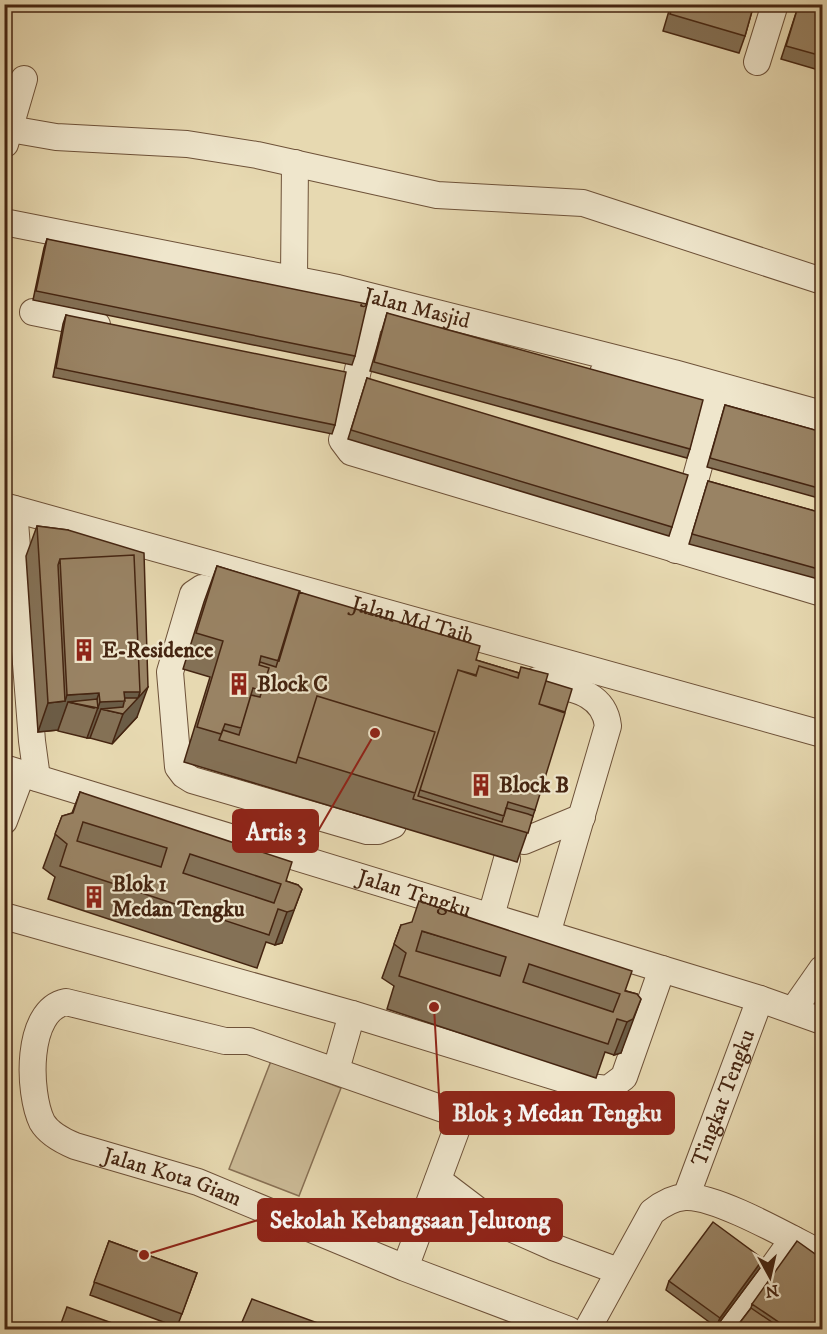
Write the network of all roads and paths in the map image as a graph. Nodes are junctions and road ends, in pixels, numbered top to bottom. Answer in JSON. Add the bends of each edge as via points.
{"nodes":[{"id":1,"x":775,"y":4,"type":"edge"},
{"id":2,"x":757,"y":62,"type":"dead end"},
{"id":3,"x":24,"y":79,"type":"dead end"},
{"id":4,"x":7,"y":137,"type":"edge"},
{"id":5,"x":295,"y":164,"type":"junction"},
{"id":6,"x":4,"y":222,"type":"edge"},
{"id":7,"x":294,"y":278,"type":"junction"},
{"id":8,"x":822,"y":281,"type":"edge"},
{"id":9,"x":33,"y":312,"type":"dead end"},
{"id":10,"x":126,"y":330,"type":"edge"},
{"id":11,"x":716,"y":404,"type":"junction"},
{"id":12,"x":822,"y":414,"type":"edge"},
{"id":13,"x":822,"y":433,"type":"edge"},
{"id":14,"x":9,"y":508,"type":"edge"},
{"id":15,"x":676,"y":550,"type":"junction"},
{"id":16,"x":822,"y":593,"type":"edge"},
{"id":17,"x":261,"y":604,"type":"edge"},
{"id":18,"x":509,"y":672,"type":"edge"},
{"id":19,"x":822,"y":734,"type":"edge"},
{"id":20,"x":21,"y":773,"type":"edge"},
{"id":21,"x":582,"y":817,"type":"junction"},
{"id":22,"x":4,"y":821,"type":"edge"},
{"id":23,"x":393,"y":825,"type":"edge"},
{"id":24,"x":4,"y":916,"type":"edge"},
{"id":25,"x":491,"y":916,"type":"junction"},
{"id":26,"x":547,"y":934,"type":"junction"},
{"id":27,"x":662,"y":969,"type":"junction"},
{"id":28,"x":822,"y":969,"type":"edge"},
{"id":29,"x":760,"y":999,"type":"junction"},
{"id":30,"x":794,"y":1009,"type":"junction"},
{"id":31,"x":352,"y":1014,"type":"junction"},
{"id":32,"x":822,"y":1021,"type":"edge"},
{"id":33,"x":336,"y":1070,"type":"junction"},
{"id":34,"x":438,"y":1180,"type":"junction"},
{"id":35,"x":686,"y":1197,"type":"junction"},
{"id":36,"x":793,"y":1239,"type":"junction"},
{"id":37,"x":822,"y":1254,"type":"edge"},
{"id":38,"x":405,"y":1268,"type":"junction"},
{"id":39,"x":618,"y":1271,"type":"junction"},
{"id":40,"x":569,"y":1329,"type":"edge"},
{"id":41,"x":587,"y":1329,"type":"edge"},
{"id":42,"x":728,"y":1329,"type":"edge"}],
"edges":[{"from":1,"to":2,"type":"street"},
{"from":3,"to":4,"type":"street"},
{"from":4,"to":5,"type":"street","via":[[187,144]]},
{"from":5,"to":7,"type":"street"},
{"from":5,"to":8,"type":"street","via":[[437,195],[583,202]]},
{"from":6,"to":7,"type":"street","name":"Jalan Masjid"},
{"from":7,"to":12,"type":"street","name":"Jalan Masjid"},
{"from":9,"to":10,"type":"street"},
{"from":11,"to":13,"type":"street"},
{"from":11,"to":15,"type":"street"},
{"from":11,"to":15,"type":"street","via":[[375,316],[345,372],[342,440],[351,452]]},
{"from":14,"to":19,"type":"street","name":"Jalan Md Taib"},
{"from":14,"to":20,"type":"street","via":[[32,741]]},
{"from":15,"to":16,"type":"street"},
{"from":17,"to":23,"type":"street","via":[[202,588],[193,594],[170,672],[178,767],[192,780],[367,831]]},
{"from":18,"to":21,"type":"street","via":[[587,694],[606,713],[606,737]]},
{"from":20,"to":22,"type":"street"},
{"from":20,"to":25,"type":"street","name":"Jalan Tengku"},
{"from":21,"to":25,"type":"street","via":[[515,850]]},
{"from":21,"to":26,"type":"street"},
{"from":24,"to":31,"type":"street"},
{"from":25,"to":26,"type":"street","name":"Jalan Tengku"},
{"from":26,"to":27,"type":"street","name":"Jalan Tengku"},
{"from":27,"to":29,"type":"street","name":"Jalan Tengku"},
{"from":27,"to":31,"type":"street","via":[[624,1077],[608,1089],[589,1087]]},
{"from":28,"to":30,"type":"street"},
{"from":29,"to":30,"type":"street","name":"Jalan Tengku"},
{"from":29,"to":35,"type":"street","name":"Tingkat Tengku"},
{"from":30,"to":32,"type":"street","name":"Jalan Tengku"},
{"from":31,"to":33,"type":"street"},
{"from":33,"to":34,"type":"street","via":[[455,1115],[458,1128]]},
{"from":33,"to":38,"type":"street","name":"Jalan Kota Giam","via":[[249,1041],[225,1041],[59,1004],[49,1012],[34,1043],[32,1075],[42,1122],[51,1133],[75,1146],[198,1182]]},
{"from":34,"to":38,"type":"street"},
{"from":34,"to":39,"type":"street","via":[[488,1218]]},
{"from":35,"to":36,"type":"street","via":[[719,1205]]},
{"from":35,"to":39,"type":"street","via":[[666,1201],[652,1212]]},
{"from":36,"to":37,"type":"street"},
{"from":36,"to":42,"type":"street"},
{"from":38,"to":40,"type":"street","name":"Jalan Kota Giam"},
{"from":39,"to":41,"type":"street"}]}
